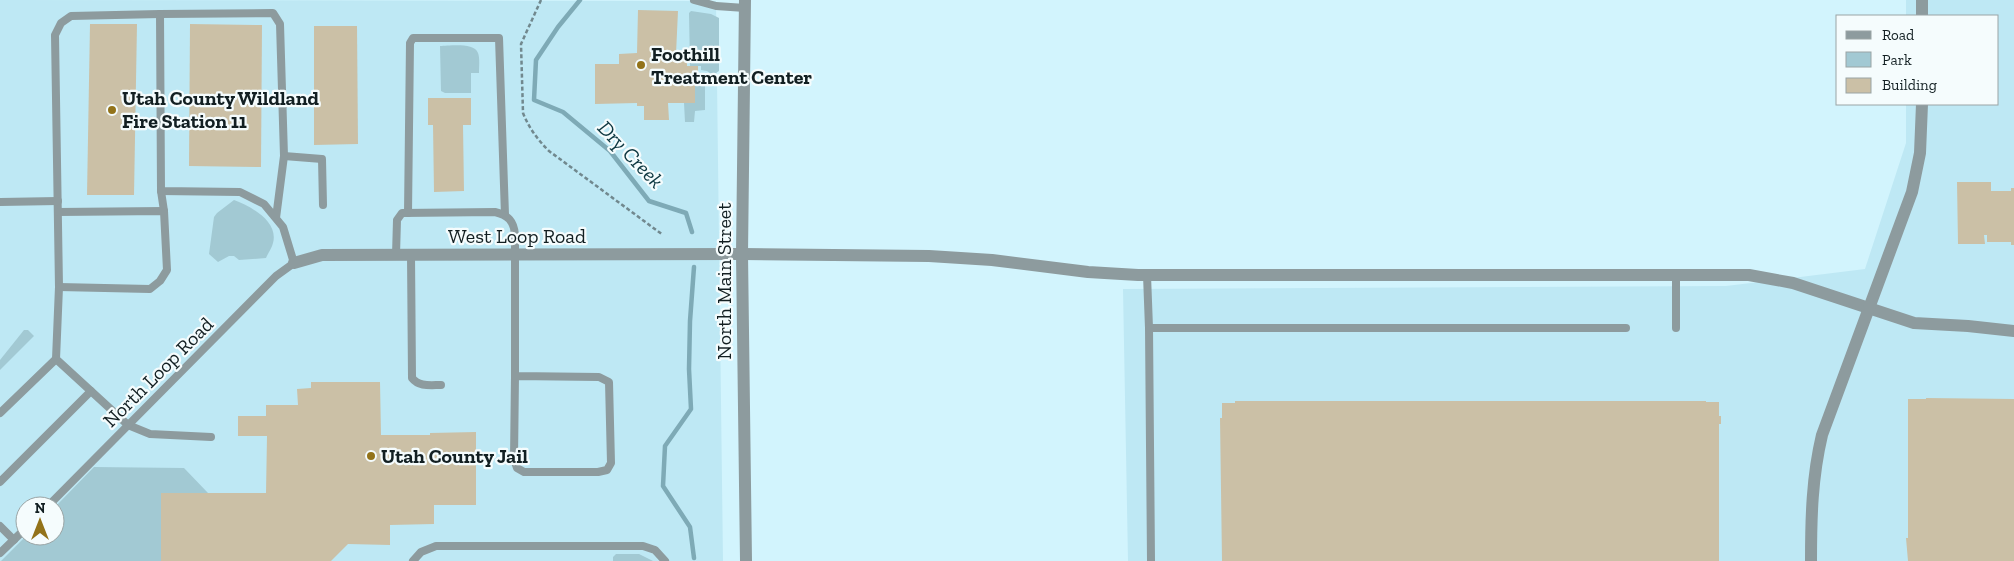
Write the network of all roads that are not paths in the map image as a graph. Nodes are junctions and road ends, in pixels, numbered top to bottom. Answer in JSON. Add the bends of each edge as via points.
{"nodes":[{"id":1,"x":694,"y":0,"type":"edge"},
{"id":2,"x":1922,"y":0,"type":"edge"},
{"id":3,"x":745,"y":4,"type":"edge"},
{"id":4,"x":160,"y":14,"type":"junction"},
{"id":5,"x":1922,"y":15,"type":"edge"},
{"id":6,"x":1922,"y":105,"type":"edge"},
{"id":7,"x":284,"y":156,"type":"junction"},
{"id":8,"x":161,"y":191,"type":"junction"},
{"id":9,"x":58,"y":201,"type":"junction"},
{"id":10,"x":0,"y":202,"type":"edge"},
{"id":11,"x":323,"y":205,"type":"dead end"},
{"id":12,"x":164,"y":211,"type":"junction"},
{"id":13,"x":58,"y":212,"type":"junction"},
{"id":14,"x":408,"y":213,"type":"junction"},
{"id":15,"x":505,"y":215,"type":"junction"},
{"id":16,"x":276,"y":218,"type":"junction"},
{"id":17,"x":516,"y":254,"type":"junction"},
{"id":18,"x":742,"y":254,"type":"junction"},
{"id":19,"x":396,"y":255,"type":"junction"},
{"id":20,"x":411,"y":255,"type":"junction"},
{"id":21,"x":294,"y":263,"type":"junction"},
{"id":22,"x":1676,"y":274,"type":"junction"},
{"id":23,"x":1147,"y":275,"type":"junction"},
{"id":24,"x":59,"y":287,"type":"junction"},
{"id":25,"x":1869,"y":308,"type":"junction"},
{"id":26,"x":1149,"y":328,"type":"junction"},
{"id":27,"x":1626,"y":328,"type":"dead end"},
{"id":28,"x":1676,"y":328,"type":"dead end"},
{"id":29,"x":2014,"y":331,"type":"edge"},
{"id":30,"x":56,"y":359,"type":"junction"},
{"id":31,"x":515,"y":376,"type":"junction"},
{"id":32,"x":441,"y":385,"type":"dead end"},
{"id":33,"x":91,"y":391,"type":"junction"},
{"id":34,"x":0,"y":414,"type":"edge"},
{"id":35,"x":128,"y":425,"type":"junction"},
{"id":36,"x":211,"y":437,"type":"dead end"},
{"id":37,"x":0,"y":482,"type":"edge"},
{"id":38,"x":58,"y":496,"type":"edge"},
{"id":39,"x":0,"y":526,"type":"edge"},
{"id":40,"x":14,"y":540,"type":"joint"},
{"id":41,"x":0,"y":553,"type":"edge"},
{"id":42,"x":413,"y":561,"type":"edge"},
{"id":43,"x":665,"y":561,"type":"edge"},
{"id":44,"x":746,"y":561,"type":"edge"},
{"id":45,"x":1151,"y":561,"type":"edge"},
{"id":46,"x":1812,"y":561,"type":"edge"}],
"edges":[{"from":1,"to":3,"type":"lane","via":[[716,6]]},
{"from":2,"to":5,"type":"street"},
{"from":3,"to":18,"type":"street","name":"North Main Street"},
{"from":4,"to":7,"type":"lane","via":[[273,13],[280,24]]},
{"from":4,"to":8,"type":"lane"},
{"from":4,"to":9,"type":"lane","via":[[70,16],[61,23],[55,35]]},
{"from":6,"to":25,"type":"street","via":[[1920,153],[1912,192]]},
{"from":7,"to":11,"type":"lane","via":[[322,159]]},
{"from":7,"to":16,"type":"lane"},
{"from":8,"to":12,"type":"lane"},
{"from":8,"to":16,"type":"lane","via":[[240,192],[264,204]]},
{"from":9,"to":10,"type":"lane"},
{"from":9,"to":13,"type":"lane"},
{"from":12,"to":13,"type":"lane"},
{"from":12,"to":24,"type":"lane","via":[[167,270],[160,282],[150,289]]},
{"from":13,"to":24,"type":"lane"},
{"from":14,"to":15,"type":"lane","via":[[495,212]]},
{"from":14,"to":15,"type":"lane","via":[[410,43],[413,38],[499,38]]},
{"from":14,"to":19,"type":"lane","via":[[402,213],[397,220]]},
{"from":15,"to":17,"type":"lane","via":[[514,225]]},
{"from":16,"to":21,"type":"lane","via":[[283,227]]},
{"from":17,"to":18,"type":"street","name":"West Loop Road"},
{"from":17,"to":20,"type":"street","name":"West Loop Road"},
{"from":17,"to":31,"type":"lane"},
{"from":18,"to":23,"type":"street","name":"West Loop Road","via":[[929,256]]},
{"from":18,"to":44,"type":"street","name":"North Main Street"},
{"from":19,"to":20,"type":"street","name":"West Loop Road"},
{"from":19,"to":21,"type":"street","name":"West Loop Road","via":[[322,255]]},
{"from":20,"to":32,"type":"lane","via":[[412,378],[424,385]]},
{"from":21,"to":35,"type":"lane","name":"North Loop Road","via":[[276,276]]},
{"from":22,"to":23,"type":"street","name":"West Loop Road"},
{"from":22,"to":25,"type":"street","name":"West Loop Road","via":[[1773,278]]},
{"from":22,"to":28,"type":"lane"},
{"from":23,"to":26,"type":"lane"},
{"from":24,"to":30,"type":"lane"},
{"from":25,"to":29,"type":"street","name":"West Loop Road","via":[[1914,323]]},
{"from":25,"to":46,"type":"street","via":[[1817,456],[1812,497]]},
{"from":26,"to":27,"type":"lane"},
{"from":26,"to":45,"type":"lane"},
{"from":30,"to":33,"type":"lane"},
{"from":30,"to":34,"type":"lane"},
{"from":31,"to":31,"type":"lane","via":[[599,377],[609,382],[611,463],[607,470],[524,472],[517,468],[514,459]]},
{"from":33,"to":35,"type":"lane"},
{"from":33,"to":37,"type":"lane"},
{"from":35,"to":36,"type":"lane","via":[[150,434]]},
{"from":35,"to":38,"type":"lane","name":"North Loop Road"},
{"from":39,"to":40,"type":"lane"},
{"from":40,"to":41,"type":"lane"},
{"from":42,"to":43,"type":"lane","via":[[421,552],[436,546],[643,546],[655,550]]}]}
